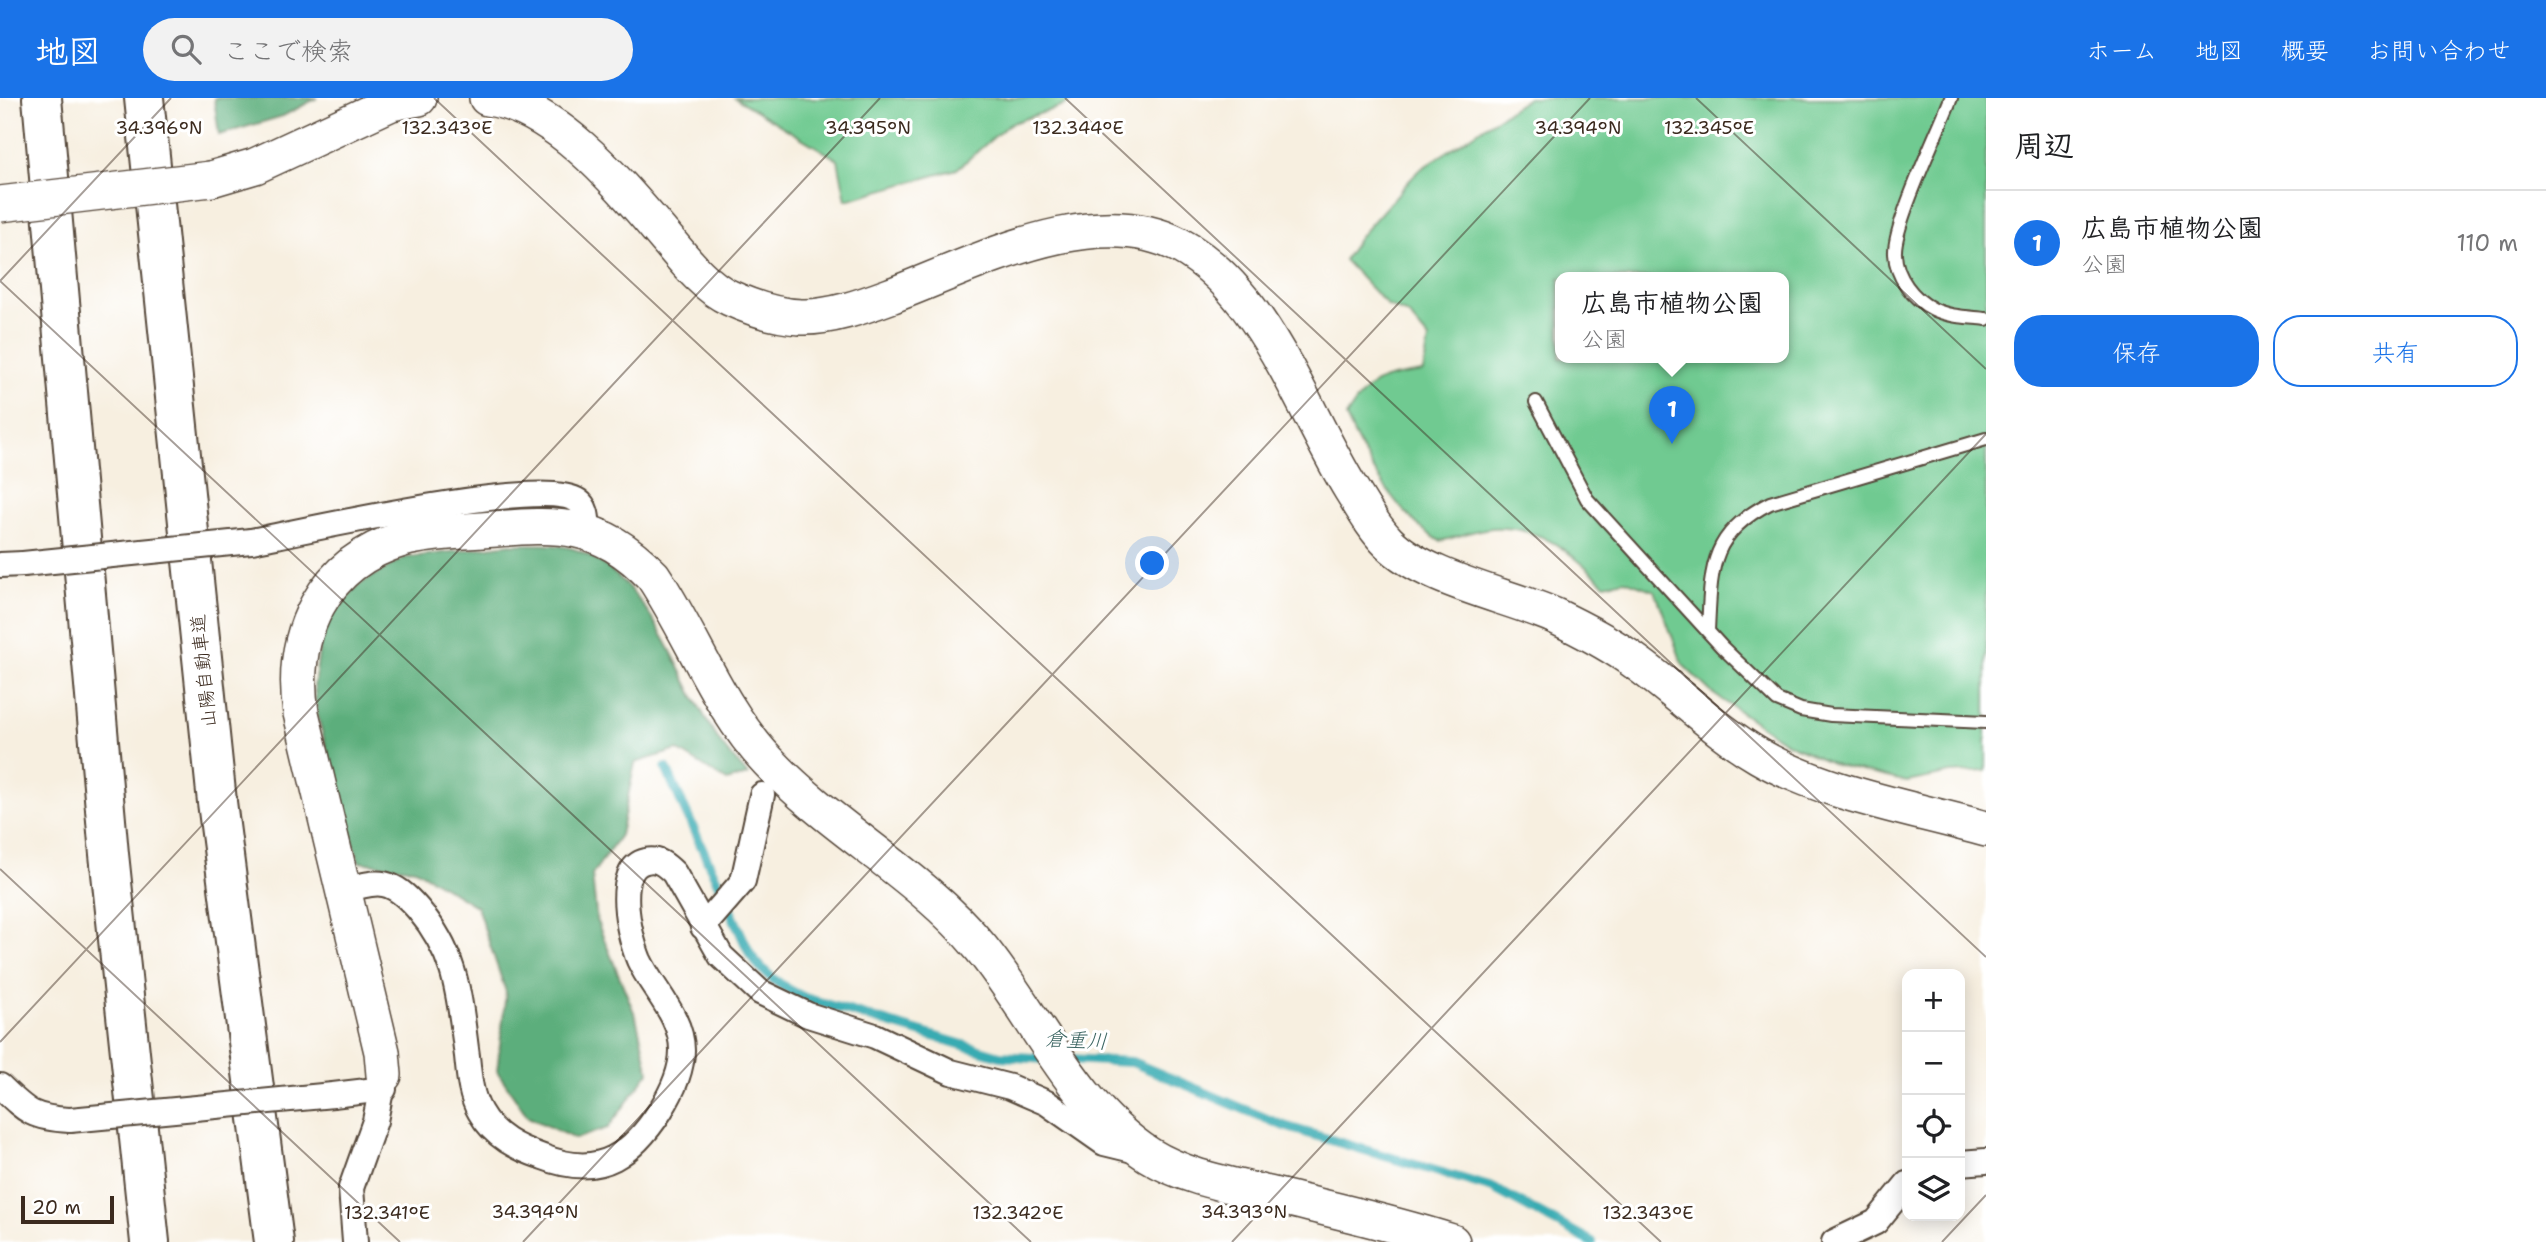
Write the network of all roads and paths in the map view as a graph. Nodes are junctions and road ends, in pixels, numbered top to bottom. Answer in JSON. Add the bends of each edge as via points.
{"nodes":[{"id":1,"x":42,"y":98,"type":"edge"},
{"id":2,"x":144,"y":98,"type":"edge"},
{"id":3,"x":419,"y":98,"type":"edge"},
{"id":4,"x":486,"y":98,"type":"edge"},
{"id":5,"x":1951,"y":98,"type":"edge"},
{"id":6,"x":0,"y":204,"type":"edge"},
{"id":7,"x":1986,"y":319,"type":"edge"},
{"id":8,"x":1536,"y":402,"type":"dead end"},
{"id":9,"x":1986,"y":439,"type":"edge"},
{"id":10,"x":588,"y":530,"type":"junction"},
{"id":11,"x":12,"y":565,"type":"edge"},
{"id":12,"x":1707,"y":631,"type":"junction"},
{"id":13,"x":1986,"y":722,"type":"edge"},
{"id":14,"x":762,"y":795,"type":"dead end"},
{"id":15,"x":1986,"y":829,"type":"edge"},
{"id":16,"x":344,"y":891,"type":"junction"},
{"id":17,"x":707,"y":923,"type":"junction"},
{"id":18,"x":384,"y":1082,"type":"junction"},
{"id":19,"x":0,"y":1086,"type":"edge"},
{"id":20,"x":1151,"y":1156,"type":"junction"},
{"id":21,"x":1986,"y":1161,"type":"edge"},
{"id":22,"x":1965,"y":1163,"type":"edge"},
{"id":23,"x":1902,"y":1190,"type":"edge"},
{"id":24,"x":150,"y":1242,"type":"edge"},
{"id":25,"x":274,"y":1242,"type":"edge"},
{"id":26,"x":355,"y":1242,"type":"edge"},
{"id":27,"x":1452,"y":1242,"type":"edge"},
{"id":28,"x":1834,"y":1242,"type":"edge"}],
"edges":[{"from":1,"to":24,"type":"highway","via":[[109,854]]},
{"from":2,"to":25,"type":"highway","name":"山陽自動車道","via":[[217,802]]},
{"from":3,"to":6,"type":"street","bridge":true,"via":[[391,103],[255,166],[211,179]]},
{"from":4,"to":15,"type":"street","via":[[501,100],[553,126],[598,160],[684,260],[726,297],[772,313],[805,317],[858,308],[1075,231],[1127,228],[1177,244],[1217,270],[1257,320],[1342,474],[1374,527],[1392,546],[1416,562],[1553,615],[1607,643],[1733,740],[1765,759],[1838,788]]},
{"from":5,"to":7,"type":"lane","via":[[1900,228],[1895,254],[1903,280],[1925,304],[1947,314]]},
{"from":8,"to":12,"type":"lane","via":[[1587,499]]},
{"from":9,"to":12,"type":"lane","via":[[1770,503],[1751,513],[1737,523],[1717,555]]},
{"from":10,"to":11,"type":"street","bridge":true,"via":[[587,514],[578,501],[563,496],[473,498],[251,541]]},
{"from":10,"to":16,"type":"street","via":[[534,526],[406,538],[360,558],[324,594],[303,638],[297,688]]},
{"from":10,"to":20,"type":"street","via":[[634,557],[653,576],[720,694],[768,761],[951,916],[987,957],[1097,1113]]},
{"from":12,"to":13,"type":"lane","via":[[1765,690],[1801,710],[1865,718]]},
{"from":14,"to":17,"type":"street","via":[[743,881]]},
{"from":16,"to":17,"type":"street","via":[[380,882],[395,887],[429,922],[453,965],[470,1081],[479,1111],[512,1145],[569,1165],[598,1164],[636,1142],[670,1094],[681,1063],[678,1030],[636,952],[625,889],[627,875],[636,864],[663,862]]},
{"from":16,"to":18,"type":"street","via":[[382,1052]]},
{"from":17,"to":20,"type":"street","via":[[721,956],[739,975],[783,1005],[875,1036],[951,1072],[1010,1087],[1047,1103],[1104,1143]]},
{"from":18,"to":19,"type":"street","bridge":true,"via":[[333,1095],[70,1120],[41,1119]]},
{"from":18,"to":26,"type":"street","via":[[351,1188]]},
{"from":20,"to":27,"type":"street","via":[[1215,1182]]},
{"from":21,"to":22,"type":"street"},
{"from":23,"to":28,"type":"street","via":[[1877,1222]]}]}
